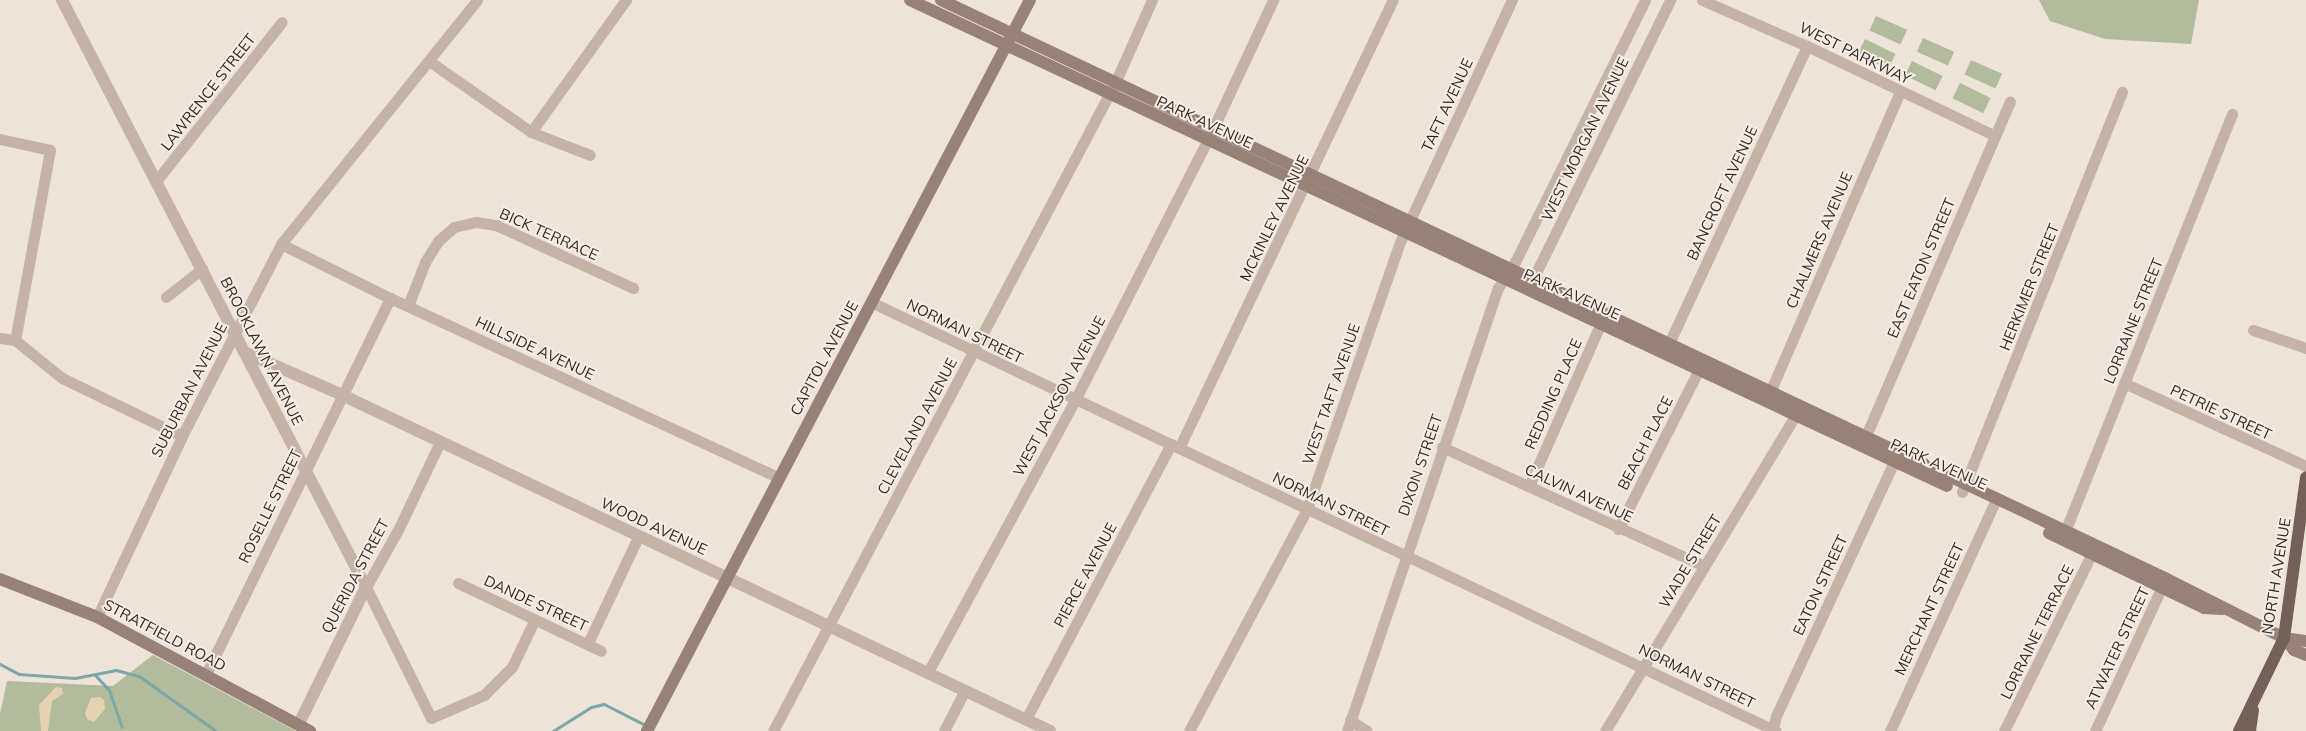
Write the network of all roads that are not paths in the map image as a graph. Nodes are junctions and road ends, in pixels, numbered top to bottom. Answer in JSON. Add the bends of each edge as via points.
{"nodes":[{"id":1,"x":62,"y":0,"type":"edge"},
{"id":2,"x":477,"y":0,"type":"edge"},
{"id":3,"x":626,"y":0,"type":"edge"},
{"id":4,"x":910,"y":0,"type":"edge"},
{"id":5,"x":941,"y":0,"type":"edge"},
{"id":6,"x":1030,"y":0,"type":"edge"},
{"id":7,"x":1152,"y":0,"type":"edge"},
{"id":8,"x":1273,"y":0,"type":"edge"},
{"id":9,"x":1393,"y":0,"type":"edge"},
{"id":10,"x":1512,"y":0,"type":"edge"},
{"id":11,"x":1645,"y":0,"type":"edge"},
{"id":12,"x":1670,"y":0,"type":"edge"},
{"id":13,"x":1702,"y":0,"type":"edge"},
{"id":14,"x":282,"y":22,"type":"dead end"},
{"id":15,"x":1014,"y":34,"type":"junction"},
{"id":16,"x":1008,"y":46,"type":"junction"},
{"id":17,"x":1807,"y":46,"type":"junction"},
{"id":18,"x":429,"y":61,"type":"junction"},
{"id":19,"x":1115,"y":83,"type":"junction"},
{"id":20,"x":1900,"y":92,"type":"junction"},
{"id":21,"x":2122,"y":92,"type":"dead end"},
{"id":22,"x":1108,"y":95,"type":"junction"},
{"id":23,"x":2010,"y":102,"type":"dead end"},
{"id":24,"x":2232,"y":114,"type":"dead end"},
{"id":25,"x":531,"y":132,"type":"junction"},
{"id":26,"x":1994,"y":135,"type":"junction"},
{"id":27,"x":1210,"y":136,"type":"junction"},
{"id":28,"x":0,"y":139,"type":"edge"},
{"id":29,"x":590,"y":155,"type":"dead end"},
{"id":30,"x":157,"y":180,"type":"junction"},
{"id":31,"x":1308,"y":182,"type":"junction"},
{"id":32,"x":1407,"y":227,"type":"junction"},
{"id":33,"x":281,"y":244,"type":"junction"},
{"id":34,"x":202,"y":269,"type":"junction"},
{"id":35,"x":1507,"y":275,"type":"junction"},
{"id":36,"x":1530,"y":285,"type":"junction"},
{"id":37,"x":633,"y":288,"type":"dead end"},
{"id":38,"x":166,"y":297,"type":"dead end"},
{"id":39,"x":390,"y":298,"type":"junction"},
{"id":40,"x":873,"y":303,"type":"junction"},
{"id":41,"x":408,"y":306,"type":"junction"},
{"id":42,"x":1602,"y":320,"type":"junction"},
{"id":43,"x":2252,"y":330,"type":"dead end"},
{"id":44,"x":234,"y":334,"type":"junction"},
{"id":45,"x":0,"y":338,"type":"edge"},
{"id":46,"x":15,"y":340,"type":"junction"},
{"id":47,"x":2306,"y":348,"type":"edge"},
{"id":48,"x":1667,"y":349,"type":"junction"},
{"id":49,"x":244,"y":352,"type":"junction"},
{"id":50,"x":973,"y":352,"type":"junction"},
{"id":51,"x":1698,"y":371,"type":"junction"},
{"id":52,"x":2124,"y":383,"type":"junction"},
{"id":53,"x":340,"y":394,"type":"junction"},
{"id":54,"x":1768,"y":397,"type":"junction"},
{"id":55,"x":1075,"y":400,"type":"junction"},
{"id":56,"x":1798,"y":411,"type":"junction"},
{"id":57,"x":182,"y":436,"type":"junction"},
{"id":58,"x":1864,"y":441,"type":"junction"},
{"id":59,"x":440,"y":442,"type":"junction"},
{"id":60,"x":1175,"y":446,"type":"junction"},
{"id":61,"x":1442,"y":447,"type":"junction"},
{"id":62,"x":1896,"y":457,"type":"junction"},
{"id":63,"x":2306,"y":466,"type":"edge"},
{"id":64,"x":304,"y":469,"type":"junction"},
{"id":65,"x":778,"y":477,"type":"junction"},
{"id":66,"x":2306,"y":478,"type":"edge"},
{"id":67,"x":1529,"y":486,"type":"junction"},
{"id":68,"x":1963,"y":488,"type":"junction"},
{"id":69,"x":1995,"y":503,"type":"junction"},
{"id":70,"x":1307,"y":509,"type":"junction"},
{"id":71,"x":1618,"y":529,"type":"junction"},
{"id":72,"x":2063,"y":535,"type":"junction"},
{"id":73,"x":638,"y":537,"type":"junction"},
{"id":74,"x":2094,"y":550,"type":"junction"},
{"id":75,"x":1405,"y":556,"type":"junction"},
{"id":76,"x":1704,"y":566,"type":"junction"},
{"id":77,"x":727,"y":578,"type":"junction"},
{"id":78,"x":0,"y":579,"type":"edge"},
{"id":79,"x":2164,"y":582,"type":"junction"},
{"id":80,"x":458,"y":583,"type":"dead end"},
{"id":81,"x":366,"y":587,"type":"junction"},
{"id":82,"x":97,"y":617,"type":"junction"},
{"id":83,"x":535,"y":619,"type":"junction"},
{"id":84,"x":826,"y":626,"type":"junction"},
{"id":85,"x":2284,"y":638,"type":"junction"},
{"id":86,"x":2306,"y":641,"type":"edge"},
{"id":87,"x":588,"y":643,"type":"junction"},
{"id":88,"x":601,"y":650,"type":"dead end"},
{"id":89,"x":2306,"y":655,"type":"edge"},
{"id":90,"x":1644,"y":667,"type":"junction"},
{"id":91,"x":928,"y":672,"type":"junction"},
{"id":92,"x":206,"y":674,"type":"junction"},
{"id":93,"x":964,"y":690,"type":"junction"},
{"id":94,"x":2254,"y":703,"type":"junction"},
{"id":95,"x":1026,"y":719,"type":"junction"},
{"id":96,"x":1348,"y":726,"type":"edge"},
{"id":97,"x":305,"y":728,"type":"edge"},
{"id":98,"x":1773,"y":730,"type":"edge"},
{"id":99,"x":647,"y":731,"type":"edge"},
{"id":100,"x":773,"y":731,"type":"edge"},
{"id":101,"x":944,"y":731,"type":"edge"},
{"id":102,"x":1050,"y":731,"type":"edge"},
{"id":103,"x":1189,"y":731,"type":"edge"},
{"id":104,"x":1367,"y":731,"type":"edge"},
{"id":105,"x":1605,"y":731,"type":"edge"},
{"id":106,"x":1890,"y":731,"type":"edge"},
{"id":107,"x":2004,"y":731,"type":"edge"},
{"id":108,"x":2095,"y":731,"type":"edge"},
{"id":109,"x":2239,"y":731,"type":"edge"},
{"id":110,"x":2250,"y":731,"type":"edge"}],
"edges":[{"from":1,"to":30,"type":"street","name":"BROOKLAWN AVENUE"},
{"from":2,"to":18,"type":"street","name":"SUBURBAN AVENUE"},
{"from":3,"to":25,"type":"street"},
{"from":4,"to":16,"type":"main road","name":"PARK AVENUE"},
{"from":5,"to":15,"type":"main road","name":"PARK AVENUE"},
{"from":6,"to":15,"type":"main road","name":"CAPITOL AVENUE"},
{"from":7,"to":19,"type":"street","name":"CLEVELAND AVENUE"},
{"from":8,"to":27,"type":"street","name":"WEST JACKSON AVENUE"},
{"from":9,"to":31,"type":"street","name":"MCKINLEY AVENUE"},
{"from":10,"to":32,"type":"street","name":"TAFT AVENUE"},
{"from":11,"to":35,"type":"street","name":"WEST MORGAN AVENUE"},
{"from":12,"to":36,"type":"street","name":"WEST MORGAN AVENUE"},
{"from":13,"to":17,"type":"street","name":"WEST PARKWAY"},
{"from":14,"to":30,"type":"street","name":"LAWRENCE STREET"},
{"from":15,"to":16,"type":"main road","name":"CAPITOL AVENUE"},
{"from":15,"to":19,"type":"main road","name":"PARK AVENUE"},
{"from":16,"to":22,"type":"main road","name":"PARK AVENUE"},
{"from":16,"to":40,"type":"main road","name":"CAPITOL AVENUE"},
{"from":17,"to":20,"type":"street","name":"WEST PARKWAY"},
{"from":17,"to":48,"type":"street","name":"BANCROFT AVENUE"},
{"from":18,"to":25,"type":"street"},
{"from":18,"to":33,"type":"street","name":"SUBURBAN AVENUE"},
{"from":19,"to":22,"type":"street","name":"CLEVELAND AVENUE"},
{"from":19,"to":27,"type":"main road","name":"PARK AVENUE"},
{"from":20,"to":26,"type":"street","name":"WEST PARKWAY"},
{"from":20,"to":54,"type":"street","name":"CHALMERS AVENUE"},
{"from":21,"to":68,"type":"street","name":"HERKIMER STREET"},
{"from":22,"to":27,"type":"main road","name":"PARK AVENUE"},
{"from":22,"to":50,"type":"street","name":"CLEVELAND AVENUE"},
{"from":23,"to":26,"type":"street","name":"EAST EATON STREET"},
{"from":24,"to":52,"type":"street","name":"LORRAINE STREET"},
{"from":25,"to":29,"type":"street"},
{"from":26,"to":58,"type":"street","name":"EAST EATON STREET"},
{"from":27,"to":31,"type":"main road","name":"PARK AVENUE"},
{"from":27,"to":55,"type":"street","name":"WEST JACKSON AVENUE"},
{"from":28,"to":46,"type":"street","via":[[50,150]]},
{"from":30,"to":34,"type":"street","name":"BROOKLAWN AVENUE"},
{"from":31,"to":32,"type":"main road","name":"PARK AVENUE"},
{"from":31,"to":60,"type":"street","name":"MCKINLEY AVENUE"},
{"from":32,"to":35,"type":"main road","name":"PARK AVENUE"},
{"from":32,"to":70,"type":"street","name":"WEST TAFT AVENUE"},
{"from":33,"to":39,"type":"street","name":"HILLSIDE AVENUE"},
{"from":33,"to":44,"type":"street","name":"SUBURBAN AVENUE"},
{"from":34,"to":38,"type":"street"},
{"from":34,"to":44,"type":"street","name":"BROOKLAWN AVENUE"},
{"from":35,"to":36,"type":"main road","name":"PARK AVENUE"},
{"from":35,"to":61,"type":"street","name":"DIXON STREET"},
{"from":36,"to":42,"type":"main road","name":"PARK AVENUE"},
{"from":37,"to":41,"type":"street","name":"BICK TERRACE","via":[[496,225],[476,222],[454,226],[438,241],[425,262]]},
{"from":39,"to":41,"type":"street","name":"HILLSIDE AVENUE"},
{"from":39,"to":53,"type":"street","name":"ROSELLE STREET"},
{"from":40,"to":50,"type":"street","name":"NORMAN STREET"},
{"from":40,"to":65,"type":"main road","name":"CAPITOL AVENUE"},
{"from":41,"to":65,"type":"street","name":"HILLSIDE AVENUE"},
{"from":42,"to":48,"type":"main road","name":"PARK AVENUE"},
{"from":42,"to":67,"type":"street","name":"REDDING PLACE"},
{"from":43,"to":47,"type":"street"},
{"from":44,"to":49,"type":"street","name":"BROOKLAWN AVENUE"},
{"from":44,"to":57,"type":"street","name":"SUBURBAN AVENUE"},
{"from":45,"to":46,"type":"street"},
{"from":46,"to":57,"type":"street","via":[[62,378]]},
{"from":48,"to":51,"type":"main road","name":"PARK AVENUE"},
{"from":48,"to":54,"type":"main road","name":"PARK AVENUE"},
{"from":49,"to":53,"type":"street","name":"WOOD AVENUE"},
{"from":49,"to":64,"type":"street","name":"BROOKLAWN AVENUE"},
{"from":50,"to":55,"type":"street","name":"NORMAN STREET"},
{"from":50,"to":84,"type":"street","name":"CLEVELAND AVENUE"},
{"from":51,"to":54,"type":"main road","name":"PARK AVENUE"},
{"from":51,"to":71,"type":"street","name":"BEACH PLACE"},
{"from":52,"to":63,"type":"street","name":"PETRIE STREET"},
{"from":52,"to":72,"type":"street","name":"LORRAINE STREET"},
{"from":53,"to":59,"type":"street","name":"WOOD AVENUE"},
{"from":53,"to":64,"type":"street","name":"ROSELLE STREET"},
{"from":54,"to":56,"type":"main road","name":"PARK AVENUE"},
{"from":55,"to":60,"type":"street","name":"NORMAN STREET"},
{"from":55,"to":91,"type":"street","name":"WEST JACKSON AVENUE"},
{"from":56,"to":58,"type":"main road","name":"PARK AVENUE"},
{"from":56,"to":76,"type":"street","name":"WADE STREET"},
{"from":57,"to":82,"type":"street","name":"SUBURBAN AVENUE"},
{"from":58,"to":62,"type":"main road","name":"PARK AVENUE"},
{"from":59,"to":73,"type":"street","name":"WOOD AVENUE"},
{"from":59,"to":81,"type":"street","name":"QUERIDA STREET","via":[[399,528]]},
{"from":60,"to":70,"type":"street","name":"NORMAN STREET"},
{"from":60,"to":95,"type":"street","name":"PIERCE AVENUE"},
{"from":61,"to":67,"type":"street","name":"CALVIN AVENUE"},
{"from":61,"to":75,"type":"street","name":"DIXON STREET"},
{"from":62,"to":68,"type":"main road","name":"PARK AVENUE"},
{"from":62,"to":98,"type":"street","name":"EATON STREET","via":[[1776,716]]},
{"from":64,"to":81,"type":"street","name":"BROOKLAWN AVENUE"},
{"from":64,"to":92,"type":"street","name":"ROSELLE STREET"},
{"from":65,"to":77,"type":"main road","name":"CAPITOL AVENUE"},
{"from":66,"to":85,"type":"main road","name":"NORTH AVENUE"},
{"from":67,"to":71,"type":"street","name":"CALVIN AVENUE"},
{"from":68,"to":69,"type":"main road","name":"PARK AVENUE"},
{"from":69,"to":72,"type":"main road","name":"PARK AVENUE"},
{"from":69,"to":106,"type":"street","name":"MERCHANT STREET"},
{"from":70,"to":75,"type":"street","name":"NORMAN STREET"},
{"from":70,"to":103,"type":"street","name":"WEST TAFT AVENUE"},
{"from":71,"to":76,"type":"street","name":"CALVIN AVENUE"},
{"from":72,"to":74,"type":"main road","name":"PARK AVENUE"},
{"from":73,"to":77,"type":"street","name":"WOOD AVENUE"},
{"from":73,"to":87,"type":"street"},
{"from":74,"to":79,"type":"main road","name":"PARK AVENUE"},
{"from":74,"to":107,"type":"street","name":"LORRAINE TERRACE"},
{"from":75,"to":90,"type":"street","name":"NORMAN STREET"},
{"from":75,"to":96,"type":"street","name":"DIXON STREET"},
{"from":76,"to":90,"type":"street","name":"WADE STREET"},
{"from":77,"to":84,"type":"street","name":"WOOD AVENUE"},
{"from":77,"to":99,"type":"main road","name":"CAPITOL AVENUE"},
{"from":78,"to":82,"type":"main road","name":"STRATFIELD ROAD"},
{"from":79,"to":85,"type":"main road","name":"PARK AVENUE"},
{"from":79,"to":108,"type":"street","name":"ATWATER STREET"},
{"from":80,"to":83,"type":"street","name":"DANDE STREET"},
{"from":81,"to":83,"type":"street","name":"BROOKLAWN AVENUE","via":[[432,718],[484,695],[512,667]]},
{"from":81,"to":97,"type":"street","name":"QUERIDA STREET"},
{"from":82,"to":92,"type":"main road","name":"STRATFIELD ROAD"},
{"from":83,"to":87,"type":"street","name":"DANDE STREET"},
{"from":84,"to":91,"type":"street","name":"WOOD AVENUE"},
{"from":84,"to":100,"type":"street","name":"CLEVELAND AVENUE"},
{"from":85,"to":86,"type":"main road","name":"PARK AVENUE"},
{"from":85,"to":89,"type":"main road","name":"PARK AVENUE","via":[[2294,650]]},
{"from":85,"to":94,"type":"main road","name":"NORTH AVENUE"},
{"from":87,"to":88,"type":"street","name":"DANDE STREET"},
{"from":90,"to":98,"type":"street","name":"NORMAN STREET"},
{"from":90,"to":105,"type":"street","name":"WADE STREET"},
{"from":91,"to":93,"type":"street","name":"WOOD AVENUE"},
{"from":92,"to":97,"type":"main road","name":"STRATFIELD ROAD"},
{"from":93,"to":95,"type":"street","name":"WOOD AVENUE"},
{"from":93,"to":101,"type":"street"},
{"from":94,"to":109,"type":"main road","name":"NORTH AVENUE"},
{"from":94,"to":110,"type":"main road","name":"NORTH AVENUE"},
{"from":95,"to":102,"type":"street","name":"WOOD AVENUE"},
{"from":96,"to":104,"type":"street"}]}
